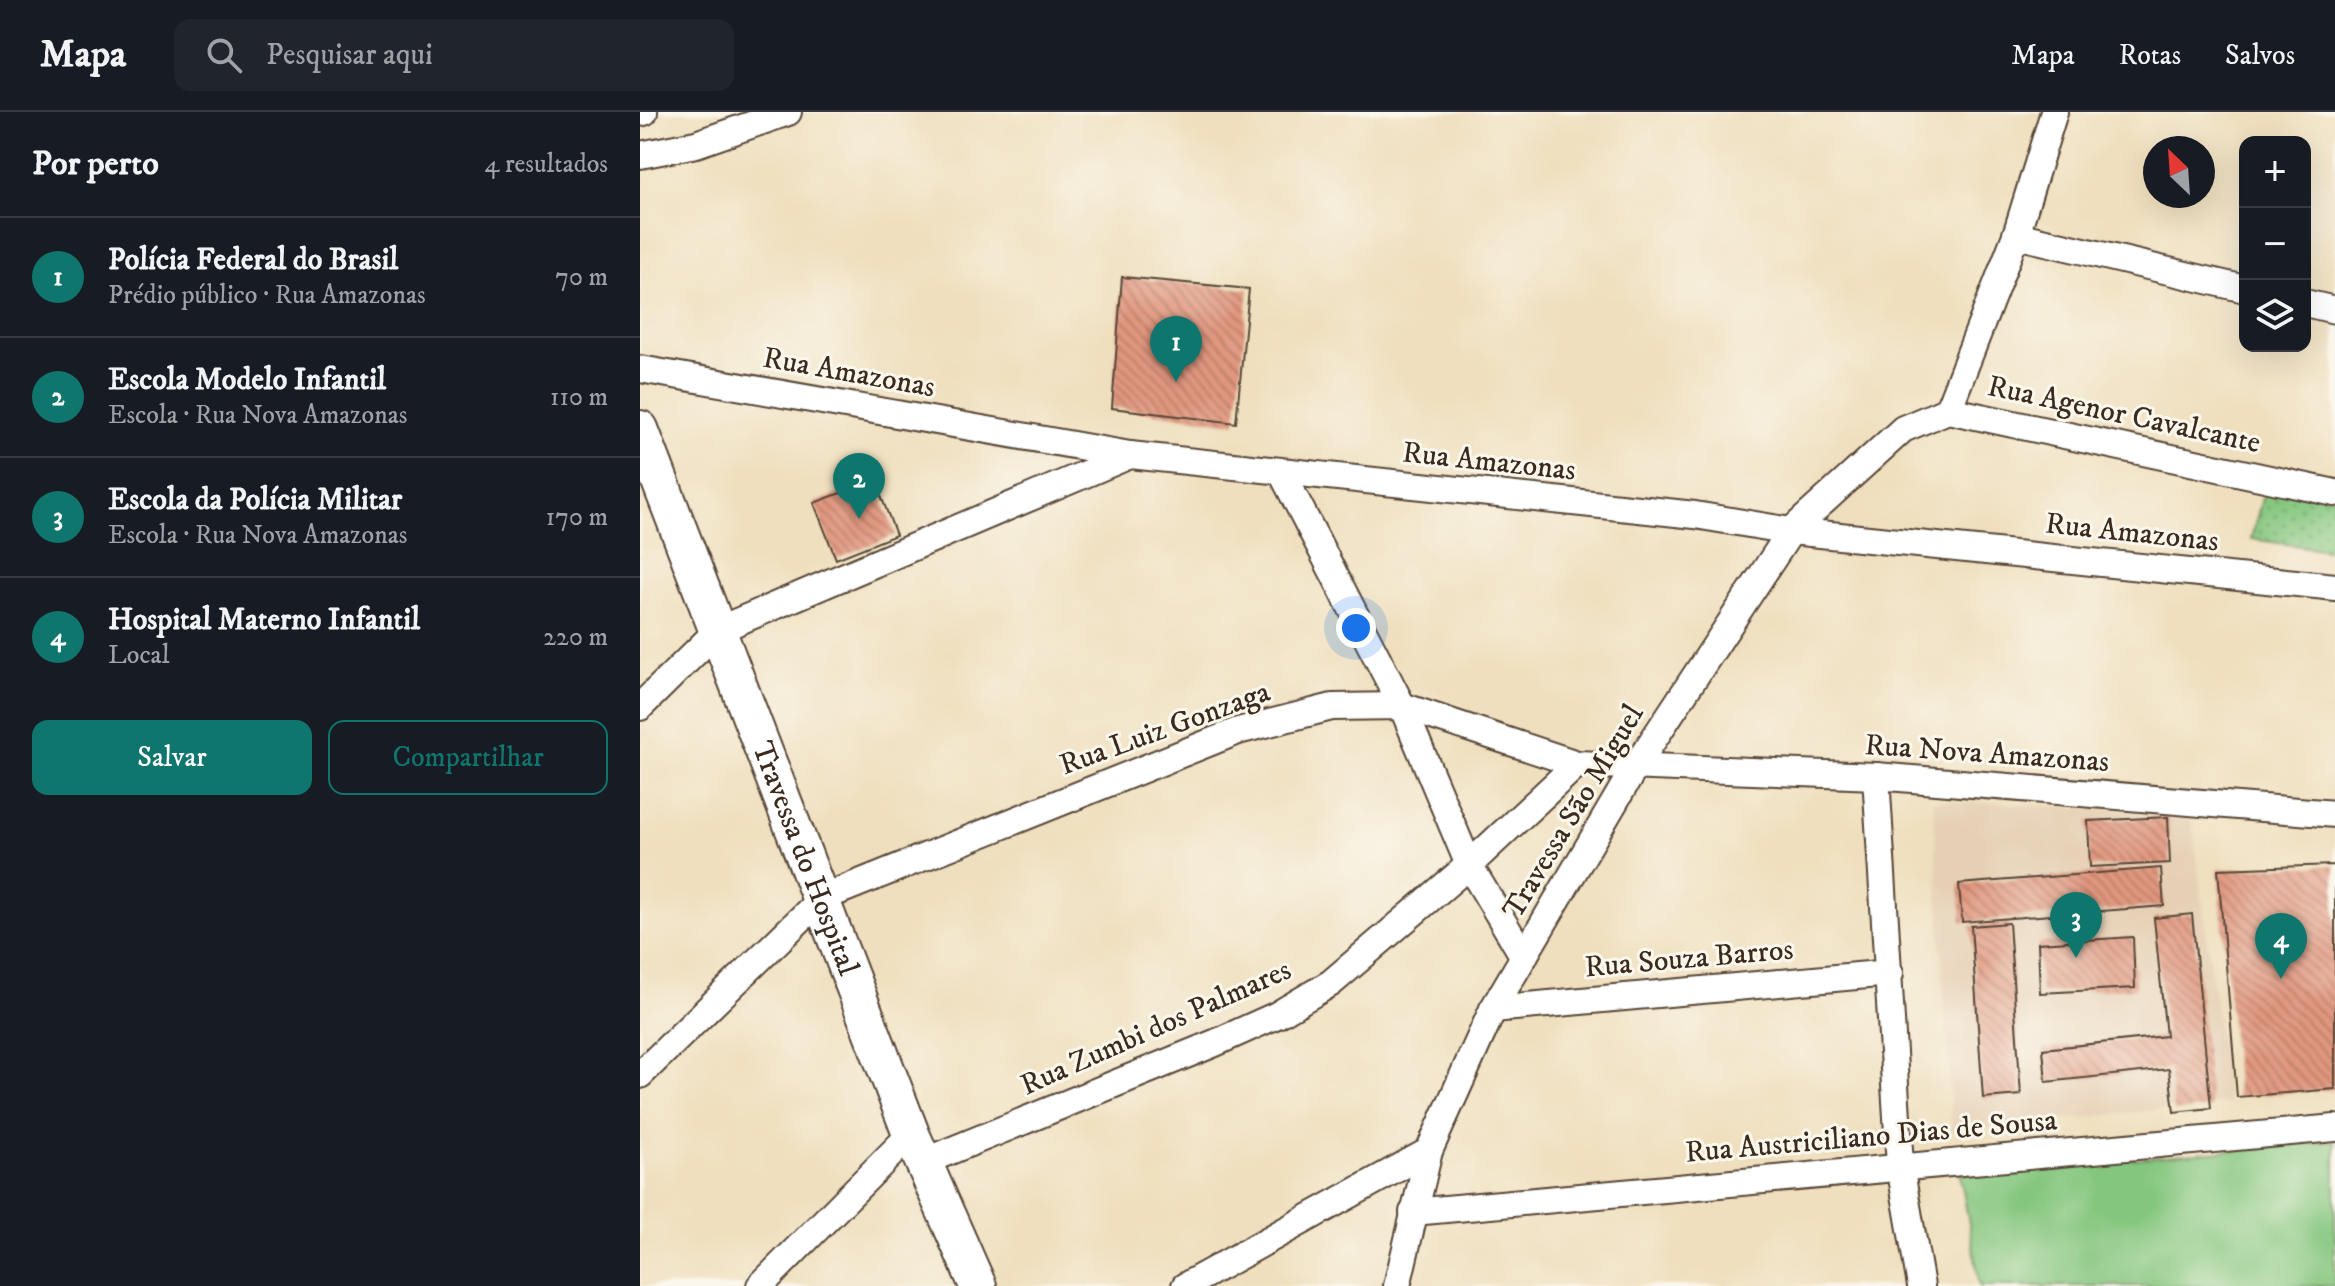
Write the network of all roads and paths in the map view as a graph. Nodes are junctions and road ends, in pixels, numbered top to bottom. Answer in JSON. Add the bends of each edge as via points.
{"nodes":[{"id":1,"x":788,"y":112,"type":"edge"},
{"id":2,"x":2054,"y":112,"type":"edge"},
{"id":3,"x":640,"y":155,"type":"edge"},
{"id":4,"x":2016,"y":235,"type":"junction"},
{"id":5,"x":2239,"y":288,"type":"edge"},
{"id":6,"x":2311,"y":304,"type":"edge"},
{"id":7,"x":2335,"y":310,"type":"edge"},
{"id":8,"x":640,"y":369,"type":"edge"},
{"id":9,"x":1948,"y":410,"type":"junction"},
{"id":10,"x":640,"y":429,"type":"edge"},
{"id":11,"x":1903,"y":429,"type":"joint"},
{"id":12,"x":1130,"y":455,"type":"junction"},
{"id":13,"x":1282,"y":473,"type":"junction"},
{"id":14,"x":2335,"y":493,"type":"edge"},
{"id":15,"x":1791,"y":531,"type":"junction"},
{"id":16,"x":2335,"y":587,"type":"edge"},
{"id":17,"x":718,"y":630,"type":"junction"},
{"id":18,"x":1402,"y":706,"type":"junction"},
{"id":19,"x":640,"y":707,"type":"edge"},
{"id":20,"x":1577,"y":764,"type":"junction"},
{"id":21,"x":1634,"y":769,"type":"junction"},
{"id":22,"x":1876,"y":776,"type":"junction"},
{"id":23,"x":2335,"y":814,"type":"edge"},
{"id":24,"x":1469,"y":865,"type":"junction"},
{"id":25,"x":822,"y":898,"type":"junction"},
{"id":26,"x":1524,"y":957,"type":"junction"},
{"id":27,"x":1890,"y":973,"type":"junction"},
{"id":28,"x":1493,"y":1009,"type":"junction"},
{"id":29,"x":640,"y":1075,"type":"edge"},
{"id":30,"x":2335,"y":1128,"type":"edge"},
{"id":31,"x":917,"y":1148,"type":"junction"},
{"id":32,"x":1429,"y":1151,"type":"junction"},
{"id":33,"x":1900,"y":1166,"type":"junction"},
{"id":34,"x":1413,"y":1212,"type":"junction"},
{"id":35,"x":760,"y":1286,"type":"edge"},
{"id":36,"x":978,"y":1286,"type":"edge"},
{"id":37,"x":1185,"y":1286,"type":"edge"},
{"id":38,"x":1397,"y":1286,"type":"edge"},
{"id":39,"x":1921,"y":1286,"type":"edge"}],
"edges":[{"from":1,"to":3,"type":"street","via":[[696,144]]},
{"from":2,"to":4,"type":"street"},
{"from":4,"to":5,"type":"street"},
{"from":4,"to":9,"type":"street"},
{"from":6,"to":7,"type":"street"},
{"from":8,"to":12,"type":"street","name":"Rua Amazonas"},
{"from":9,"to":11,"type":"street","name":"Rua Agenor Cavalcante"},
{"from":9,"to":14,"type":"street","name":"Rua Agenor Cavalcante"},
{"from":10,"to":17,"type":"street","name":"Travessa do Hospital"},
{"from":11,"to":15,"type":"street","name":"Travessa São Miguel"},
{"from":12,"to":13,"type":"street","name":"Rua Amazonas"},
{"from":12,"to":17,"type":"street"},
{"from":13,"to":15,"type":"street","name":"Rua Amazonas","via":[[1695,515]]},
{"from":13,"to":18,"type":"street"},
{"from":15,"to":16,"type":"street","name":"Rua Amazonas"},
{"from":15,"to":21,"type":"street","name":"Travessa São Miguel"},
{"from":17,"to":19,"type":"street"},
{"from":17,"to":25,"type":"street","name":"Travessa do Hospital"},
{"from":18,"to":20,"type":"street","name":"Rua Luiz Gonzaga"},
{"from":18,"to":24,"type":"street"},
{"from":18,"to":25,"type":"street","name":"Rua Luiz Gonzaga","via":[[1332,707],[1238,731]]},
{"from":20,"to":21,"type":"street","name":"Rua Luiz Gonzaga"},
{"from":20,"to":24,"type":"street","name":"Rua Zumbi dos Palmares"},
{"from":21,"to":22,"type":"street","name":"Rua Nova Amazonas"},
{"from":21,"to":26,"type":"street","name":"Travessa São Miguel"},
{"from":22,"to":23,"type":"street","name":"Rua Nova Amazonas"},
{"from":22,"to":27,"type":"street"},
{"from":24,"to":26,"type":"street"},
{"from":24,"to":31,"type":"street","name":"Rua Zumbi dos Palmares","via":[[1331,983],[1277,1015]]},
{"from":25,"to":29,"type":"street"},
{"from":25,"to":31,"type":"street","name":"Travessa do Hospital"},
{"from":26,"to":28,"type":"street","name":"Travessa São Miguel"},
{"from":27,"to":28,"type":"street","name":"Rua Souza Barros"},
{"from":27,"to":33,"type":"street"},
{"from":28,"to":32,"type":"street","name":"Travessa São Miguel"},
{"from":30,"to":33,"type":"street","name":"Rua Austriciliano Dias de Sousa"},
{"from":31,"to":35,"type":"street"},
{"from":31,"to":36,"type":"street","name":"Travessa do Hospital"},
{"from":32,"to":34,"type":"street","name":"Travessa São Miguel"},
{"from":32,"to":37,"type":"street"},
{"from":33,"to":34,"type":"street","name":"Rua Austriciliano Dias de Sousa"},
{"from":33,"to":39,"type":"street"},
{"from":34,"to":38,"type":"street","name":"Travessa São Miguel"}]}
